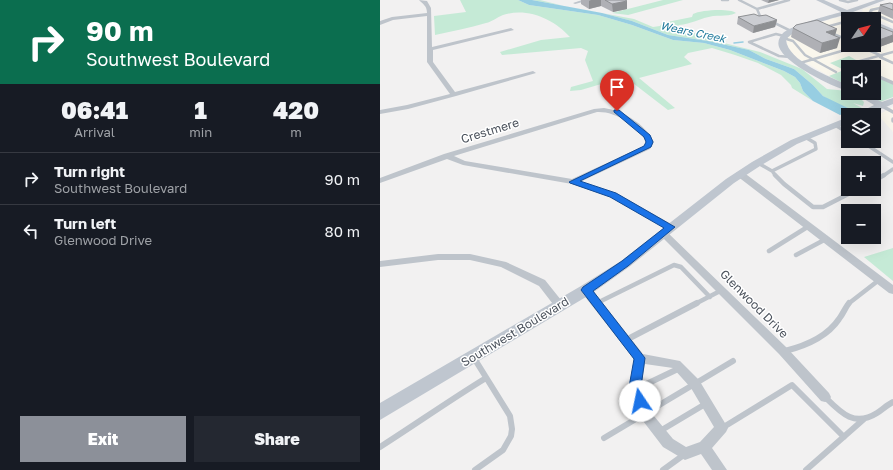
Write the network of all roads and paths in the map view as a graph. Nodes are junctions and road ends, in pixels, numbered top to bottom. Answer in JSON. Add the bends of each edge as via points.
{"nodes":[{"id":1,"x":421,"y":0,"type":"edge"},
{"id":2,"x":588,"y":0,"type":"edge"},
{"id":3,"x":722,"y":0,"type":"edge"},
{"id":4,"x":728,"y":0,"type":"edge"},
{"id":5,"x":739,"y":0,"type":"edge"},
{"id":6,"x":789,"y":0,"type":"edge"},
{"id":7,"x":819,"y":0,"type":"edge"},
{"id":8,"x":840,"y":0,"type":"edge"},
{"id":9,"x":857,"y":0,"type":"edge"},
{"id":10,"x":878,"y":2,"type":"edge"},
{"id":11,"x":576,"y":3,"type":"dead end"},
{"id":12,"x":757,"y":8,"type":"junction"},
{"id":13,"x":846,"y":11,"type":"junction"},
{"id":14,"x":429,"y":14,"type":"junction"},
{"id":15,"x":841,"y":22,"type":"edge"},
{"id":16,"x":893,"y":22,"type":"edge"},
{"id":17,"x":380,"y":23,"type":"edge"},
{"id":18,"x":881,"y":26,"type":"edge"},
{"id":19,"x":511,"y":30,"type":"dead end"},
{"id":20,"x":893,"y":31,"type":"edge"},
{"id":21,"x":786,"y":35,"type":"junction"},
{"id":22,"x":841,"y":37,"type":"edge"},
{"id":23,"x":430,"y":49,"type":"junction"},
{"id":24,"x":841,"y":50,"type":"edge"},
{"id":25,"x":871,"y":52,"type":"edge"},
{"id":26,"x":893,"y":52,"type":"edge"},
{"id":27,"x":790,"y":57,"type":"junction"},
{"id":28,"x":881,"y":57,"type":"junction"},
{"id":29,"x":812,"y":59,"type":"junction"},
{"id":30,"x":863,"y":60,"type":"edge"},
{"id":31,"x":800,"y":63,"type":"junction"},
{"id":32,"x":893,"y":63,"type":"edge"},
{"id":33,"x":836,"y":72,"type":"dead end"},
{"id":34,"x":533,"y":74,"type":"dead end"},
{"id":35,"x":881,"y":77,"type":"edge"},
{"id":36,"x":893,"y":83,"type":"edge"},
{"id":37,"x":841,"y":84,"type":"edge"},
{"id":38,"x":454,"y":95,"type":"junction"},
{"id":39,"x":866,"y":100,"type":"edge"},
{"id":40,"x":870,"y":100,"type":"edge"},
{"id":41,"x":893,"y":101,"type":"edge"},
{"id":42,"x":882,"y":106,"type":"junction"},
{"id":43,"x":870,"y":108,"type":"edge"},
{"id":44,"x":877,"y":108,"type":"edge"},
{"id":45,"x":380,"y":112,"type":"edge"},
{"id":46,"x":893,"y":112,"type":"edge"},
{"id":47,"x":841,"y":123,"type":"edge"},
{"id":48,"x":835,"y":125,"type":"junction"},
{"id":49,"x":841,"y":129,"type":"edge"},
{"id":50,"x":805,"y":137,"type":"junction"},
{"id":51,"x":872,"y":148,"type":"edge"},
{"id":52,"x":447,"y":156,"type":"junction"},
{"id":53,"x":893,"y":162,"type":"edge"},
{"id":54,"x":758,"y":163,"type":"junction"},
{"id":55,"x":893,"y":169,"type":"edge"},
{"id":56,"x":772,"y":171,"type":"junction"},
{"id":57,"x":740,"y":174,"type":"junction"},
{"id":58,"x":881,"y":177,"type":"edge"},
{"id":59,"x":380,"y":181,"type":"edge"},
{"id":60,"x":573,"y":182,"type":"junction"},
{"id":61,"x":844,"y":196,"type":"edge"},
{"id":62,"x":809,"y":226,"type":"junction"},
{"id":63,"x":666,"y":230,"type":"junction"},
{"id":64,"x":826,"y":239,"type":"junction"},
{"id":65,"x":769,"y":251,"type":"dead end"},
{"id":66,"x":796,"y":255,"type":"dead end"},
{"id":67,"x":380,"y":264,"type":"edge"},
{"id":68,"x":880,"y":280,"type":"junction"},
{"id":69,"x":586,"y":290,"type":"junction"},
{"id":70,"x":722,"y":290,"type":"junction"},
{"id":71,"x":893,"y":290,"type":"edge"},
{"id":72,"x":710,"y":297,"type":"junction"},
{"id":73,"x":597,"y":303,"type":"junction"},
{"id":74,"x":560,"y":305,"type":"junction"},
{"id":75,"x":626,"y":340,"type":"junction"},
{"id":76,"x":783,"y":351,"type":"junction"},
{"id":77,"x":473,"y":357,"type":"junction"},
{"id":78,"x":640,"y":358,"type":"junction"},
{"id":79,"x":733,"y":361,"type":"dead end"},
{"id":80,"x":680,"y":368,"type":"junction"},
{"id":81,"x":486,"y":378,"type":"junction"},
{"id":82,"x":695,"y":384,"type":"junction"},
{"id":83,"x":636,"y":389,"type":"junction"},
{"id":84,"x":825,"y":397,"type":"joint"},
{"id":85,"x":893,"y":402,"type":"edge"},
{"id":86,"x":707,"y":403,"type":"junction"},
{"id":87,"x":380,"y":412,"type":"edge"},
{"id":88,"x":644,"y":413,"type":"junction"},
{"id":89,"x":866,"y":418,"type":"junction"},
{"id":90,"x":722,"y":428,"type":"junction"},
{"id":91,"x":659,"y":432,"type":"junction"},
{"id":92,"x":844,"y":437,"type":"junction"},
{"id":93,"x":604,"y":438,"type":"dead end"},
{"id":94,"x":380,"y":447,"type":"edge"},
{"id":95,"x":704,"y":447,"type":"junction"},
{"id":96,"x":685,"y":454,"type":"junction"},
{"id":97,"x":475,"y":470,"type":"edge"},
{"id":98,"x":663,"y":470,"type":"edge"},
{"id":99,"x":720,"y":470,"type":"edge"},
{"id":100,"x":806,"y":470,"type":"edge"}],
"edges":[{"from":1,"to":14,"type":"street","via":[[429,8]]},
{"from":2,"to":11,"type":"street"},
{"from":3,"to":4,"type":"lane"},
{"from":5,"to":12,"type":"lane"},
{"from":6,"to":12,"type":"lane"},
{"from":7,"to":13,"type":"main road"},
{"from":8,"to":9,"type":"lane"},
{"from":10,"to":13,"type":"main road"},
{"from":10,"to":16,"type":"lane","via":[[870,12]]},
{"from":12,"to":21,"type":"lane","via":[[760,16]]},
{"from":13,"to":21,"type":"main road"},
{"from":14,"to":17,"type":"street"},
{"from":14,"to":23,"type":"street"},
{"from":15,"to":22,"type":"lane","via":[[822,28]]},
{"from":18,"to":20,"type":"main road"},
{"from":19,"to":23,"type":"street"},
{"from":21,"to":27,"type":"main road","via":[[781,45]]},
{"from":21,"to":27,"type":"lane","via":[[776,34],[749,42],[779,56]]},
{"from":21,"to":29,"type":"lane","via":[[800,52]]},
{"from":23,"to":38,"type":"street","via":[[430,62]]},
{"from":24,"to":29,"type":"lane"},
{"from":25,"to":28,"type":"lane"},
{"from":26,"to":28,"type":"lane"},
{"from":27,"to":31,"type":"main road"},
{"from":28,"to":30,"type":"lane"},
{"from":28,"to":32,"type":"lane"},
{"from":29,"to":31,"type":"lane"},
{"from":29,"to":33,"type":"lane"},
{"from":31,"to":37,"type":"main road"},
{"from":34,"to":38,"type":"street"},
{"from":35,"to":36,"type":"lane"},
{"from":38,"to":45,"type":"street"},
{"from":39,"to":43,"type":"main road"},
{"from":40,"to":42,"type":"main road"},
{"from":41,"to":42,"type":"main road"},
{"from":42,"to":44,"type":"main road"},
{"from":42,"to":46,"type":"lane"},
{"from":47,"to":48,"type":"main road","name":"Southwest Boulevard"},
{"from":48,"to":49,"type":"lane"},
{"from":48,"to":50,"type":"main road","name":"Southwest Boulevard"},
{"from":50,"to":54,"type":"main road","name":"Southwest Boulevard"},
{"from":50,"to":56,"type":"lane","via":[[815,143],[816,149]]},
{"from":51,"to":53,"type":"lane"},
{"from":52,"to":59,"type":"street","name":"Crestmere"},
{"from":52,"to":60,"type":"street","name":"Glenwood Drive","via":[[463,163]]},
{"from":52,"to":60,"type":"street","name":"Crestmere","via":[[607,108],[617,111],[647,136],[650,142],[647,147]]},
{"from":54,"to":56,"type":"lane"},
{"from":54,"to":57,"type":"main road","name":"Southwest Boulevard"},
{"from":55,"to":58,"type":"lane"},
{"from":56,"to":61,"type":"lane","via":[[813,207],[822,207]]},
{"from":57,"to":62,"type":"street"},
{"from":57,"to":63,"type":"main road","name":"Southwest Boulevard"},
{"from":60,"to":63,"type":"street","name":"Glenwood Drive","via":[[613,195]]},
{"from":62,"to":64,"type":"street"},
{"from":62,"to":65,"type":"lane"},
{"from":63,"to":69,"type":"main road","name":"Southwest Boulevard","via":[[625,264]]},
{"from":63,"to":70,"type":"street","name":"Glenwood Drive"},
{"from":64,"to":66,"type":"lane"},
{"from":64,"to":68,"type":"street"},
{"from":67,"to":74,"type":"street","via":[[438,257],[470,258],[503,264],[542,283]]},
{"from":68,"to":71,"type":"street"},
{"from":68,"to":76,"type":"lane","via":[[848,304],[840,320],[823,336],[801,347]]},
{"from":69,"to":73,"type":"street"},
{"from":69,"to":74,"type":"main road","name":"Southwest Boulevard"},
{"from":70,"to":72,"type":"lane"},
{"from":70,"to":76,"type":"street","name":"Glenwood Drive"},
{"from":72,"to":73,"type":"lane","via":[[681,267],[674,265]]},
{"from":72,"to":75,"type":"lane"},
{"from":73,"to":75,"type":"street"},
{"from":74,"to":77,"type":"main road","name":"Southwest Boulevard"},
{"from":75,"to":78,"type":"street"},
{"from":76,"to":84,"type":"street","name":"Glenwood Drive"},
{"from":77,"to":81,"type":"lane"},
{"from":77,"to":87,"type":"main road","name":"Southwest Boulevard"},
{"from":78,"to":80,"type":"street","via":[[676,364]]},
{"from":78,"to":83,"type":"street"},
{"from":79,"to":82,"type":"lane"},
{"from":80,"to":82,"type":"street"},
{"from":80,"to":83,"type":"lane"},
{"from":81,"to":94,"type":"lane"},
{"from":81,"to":97,"type":"lane","via":[[510,416],[512,429],[503,450]]},
{"from":82,"to":86,"type":"street"},
{"from":82,"to":88,"type":"lane"},
{"from":83,"to":88,"type":"street"},
{"from":84,"to":89,"type":"lane","via":[[849,418]]},
{"from":85,"to":89,"type":"lane"},
{"from":86,"to":90,"type":"street"},
{"from":86,"to":91,"type":"lane"},
{"from":88,"to":91,"type":"street"},
{"from":88,"to":93,"type":"lane"},
{"from":89,"to":92,"type":"lane"},
{"from":90,"to":92,"type":"lane","via":[[792,385]]},
{"from":90,"to":95,"type":"street"},
{"from":91,"to":96,"type":"street","via":[[668,443]]},
{"from":92,"to":100,"type":"lane"},
{"from":95,"to":96,"type":"street"},
{"from":95,"to":99,"type":"street"},
{"from":96,"to":98,"type":"lane"}]}
